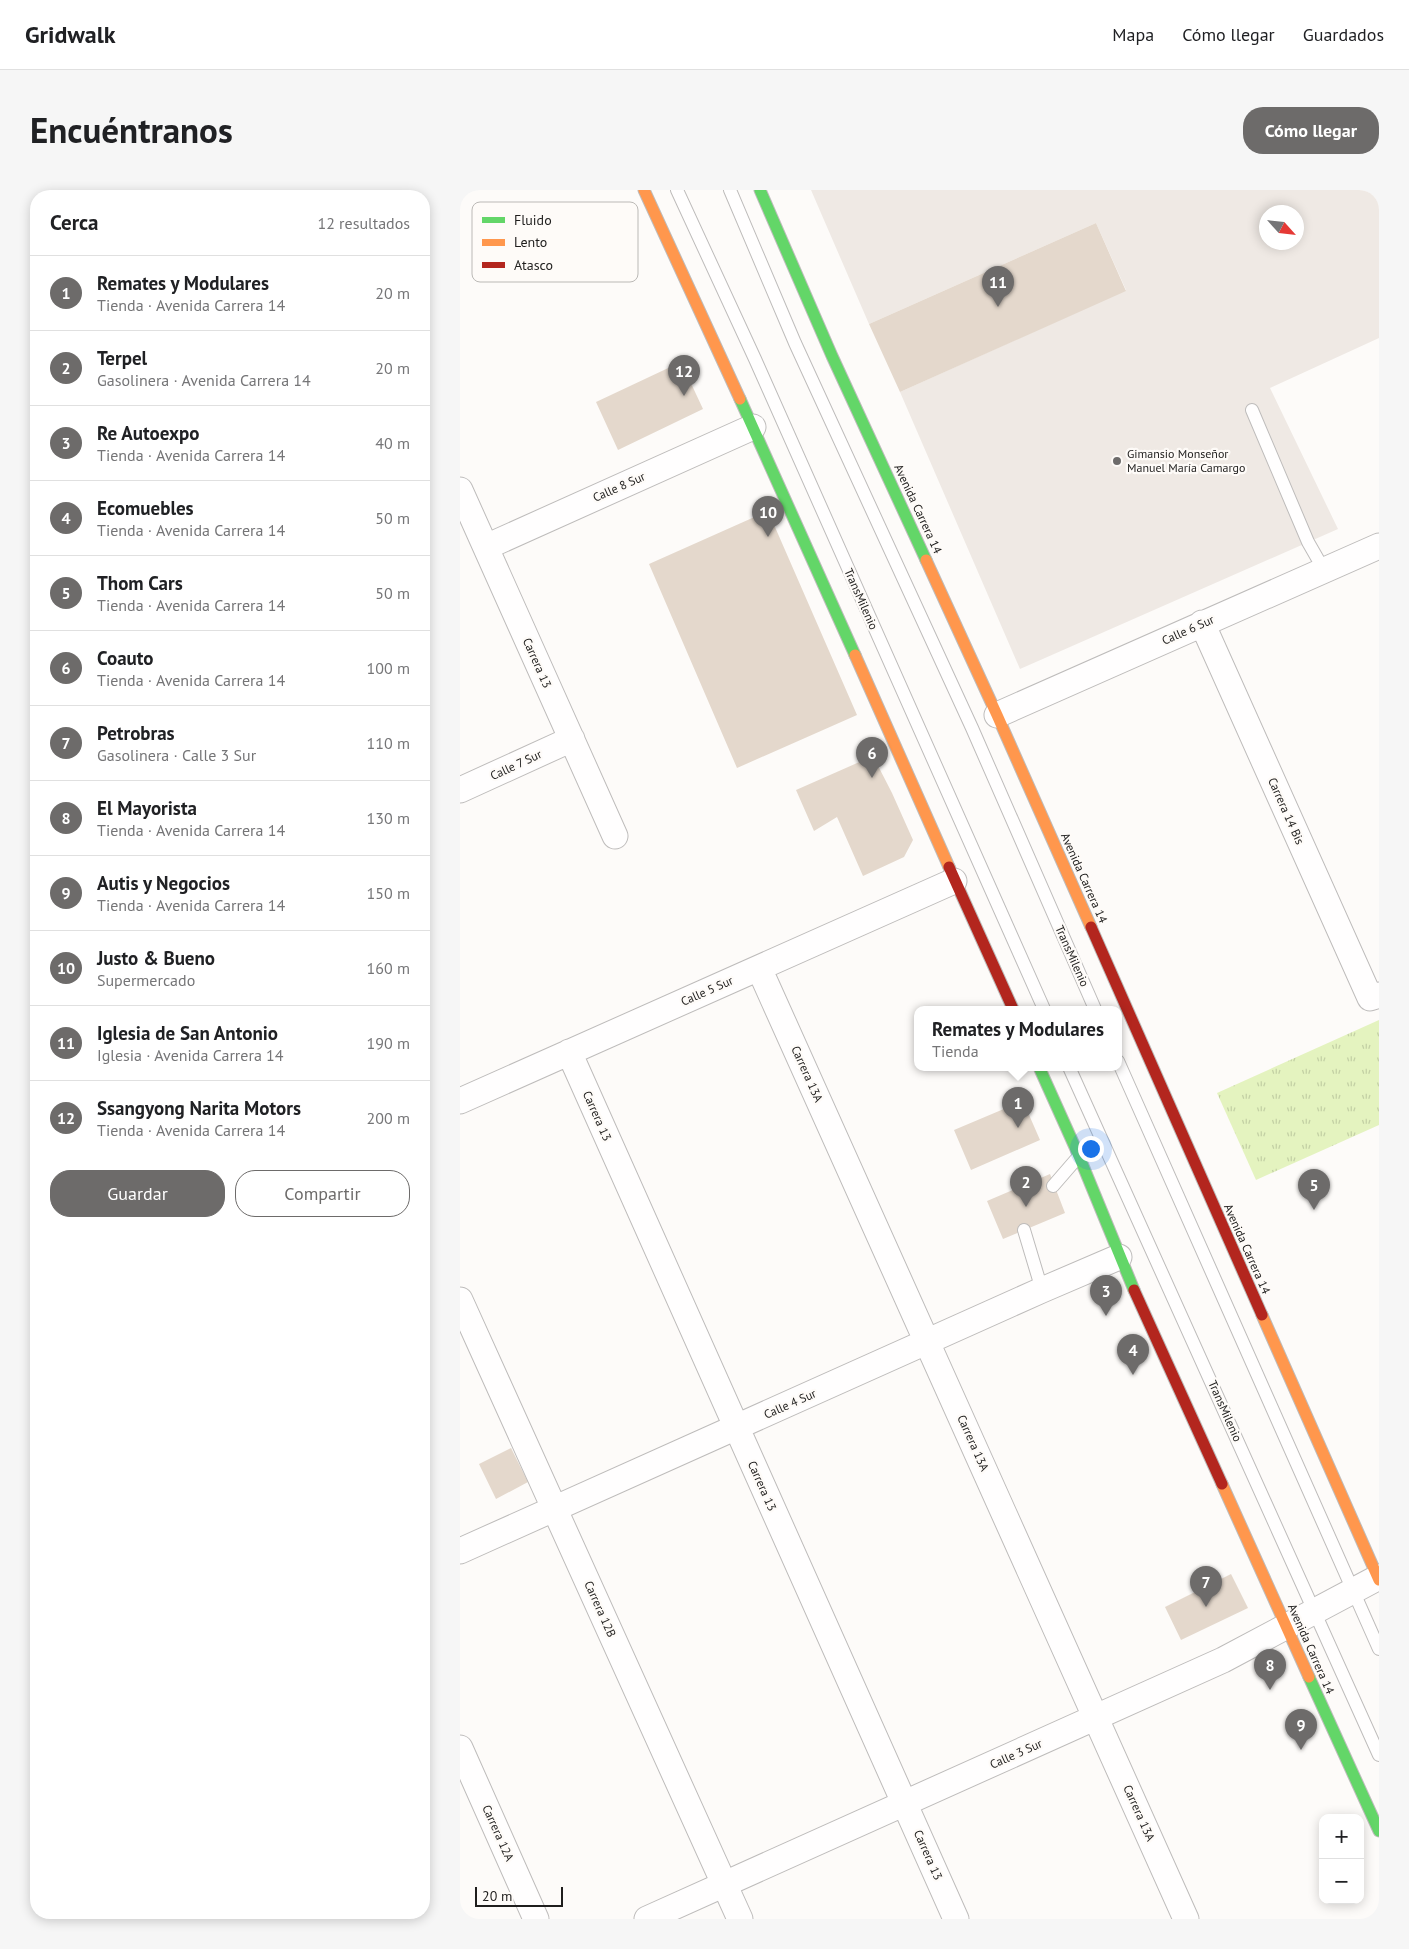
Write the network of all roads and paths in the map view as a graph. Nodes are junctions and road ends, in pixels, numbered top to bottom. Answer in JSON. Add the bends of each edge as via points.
{"nodes":[{"id":1,"x":644,"y":190,"type":"edge"},
{"id":2,"x":677,"y":190,"type":"edge"},
{"id":3,"x":730,"y":190,"type":"edge"},
{"id":4,"x":760,"y":190,"type":"edge"},
{"id":5,"x":1252,"y":410,"type":"dead end"},
{"id":6,"x":753,"y":427,"type":"junction"},
{"id":7,"x":460,"y":490,"type":"edge"},
{"id":8,"x":1379,"y":546,"type":"edge"},
{"id":9,"x":486,"y":547,"type":"junction"},
{"id":10,"x":1324,"y":570,"type":"junction"},
{"id":11,"x":1202,"y":623,"type":"junction"},
{"id":12,"x":997,"y":715,"type":"junction"},
{"id":13,"x":572,"y":739,"type":"junction"},
{"id":14,"x":460,"y":790,"type":"edge"},
{"id":15,"x":615,"y":836,"type":"dead end"},
{"id":16,"x":954,"y":881,"type":"junction"},
{"id":17,"x":759,"y":968,"type":"junction"},
{"id":18,"x":1374,"y":996,"type":"edge"},
{"id":19,"x":1011,"y":1006,"type":"edge"},
{"id":20,"x":1043,"y":1006,"type":"edge"},
{"id":21,"x":1094,"y":1006,"type":"edge"},
{"id":22,"x":568,"y":1052,"type":"junction"},
{"id":23,"x":1122,"y":1070,"type":"edge"},
{"id":24,"x":1040,"y":1071,"type":"edge"},
{"id":25,"x":1071,"y":1071,"type":"edge"},
{"id":26,"x":460,"y":1101,"type":"edge"},
{"id":27,"x":1079,"y":1156,"type":"junction"},
{"id":28,"x":1053,"y":1186,"type":"dead end"},
{"id":29,"x":1024,"y":1230,"type":"dead end"},
{"id":30,"x":1119,"y":1257,"type":"junction"},
{"id":31,"x":1042,"y":1290,"type":"junction"},
{"id":32,"x":460,"y":1300,"type":"edge"},
{"id":33,"x":927,"y":1342,"type":"junction"},
{"id":34,"x":736,"y":1428,"type":"junction"},
{"id":35,"x":554,"y":1509,"type":"junction"},
{"id":36,"x":460,"y":1551,"type":"edge"},
{"id":37,"x":1379,"y":1578,"type":"edge"},
{"id":38,"x":1352,"y":1592,"type":"junction"},
{"id":39,"x":1315,"y":1611,"type":"junction"},
{"id":40,"x":1286,"y":1627,"type":"junction"},
{"id":41,"x":1379,"y":1649,"type":"edge"},
{"id":42,"x":1096,"y":1718,"type":"junction"},
{"id":43,"x":460,"y":1748,"type":"edge"},
{"id":44,"x":1379,"y":1755,"type":"edge"},
{"id":45,"x":905,"y":1804,"type":"junction"},
{"id":46,"x":1379,"y":1831,"type":"edge"},
{"id":47,"x":725,"y":1883,"type":"junction"},
{"id":48,"x":536,"y":1919,"type":"edge"},
{"id":49,"x":647,"y":1919,"type":"edge"},
{"id":50,"x":740,"y":1919,"type":"edge"},
{"id":51,"x":956,"y":1919,"type":"edge"},
{"id":52,"x":1186,"y":1919,"type":"edge"}],
"edges":[{"from":1,"to":6,"type":"main road"},
{"from":2,"to":20,"type":"lane","name":"TransMilenio"},
{"from":3,"to":21,"type":"lane","name":"TransMilenio","via":[[799,351],[972,728]]},
{"from":4,"to":12,"type":"main road","name":"Avenida Carrera 14"},
{"from":5,"to":10,"type":"lane","via":[[1308,542]]},
{"from":6,"to":9,"type":"street","name":"Calle 8 Sur"},
{"from":6,"to":16,"type":"main road"},
{"from":7,"to":9,"type":"street","name":"Carrera 13"},
{"from":8,"to":10,"type":"street","name":"Calle 6 Sur"},
{"from":9,"to":13,"type":"street","name":"Carrera 13"},
{"from":10,"to":11,"type":"street","name":"Calle 6 Sur"},
{"from":11,"to":12,"type":"street","name":"Calle 6 Sur"},
{"from":11,"to":18,"type":"street","name":"Carrera 14 Bis"},
{"from":12,"to":37,"type":"main road","name":"Avenida Carrera 14"},
{"from":13,"to":14,"type":"street","name":"Calle 7 Sur"},
{"from":13,"to":15,"type":"street","name":"Carrera 13"},
{"from":16,"to":17,"type":"street","name":"Calle 5 Sur"},
{"from":16,"to":19,"type":"main road"},
{"from":17,"to":22,"type":"street","name":"Calle 5 Sur"},
{"from":17,"to":33,"type":"street","name":"Carrera 13A"},
{"from":22,"to":26,"type":"street","name":"Calle 5 Sur"},
{"from":22,"to":34,"type":"street","name":"Carrera 13"},
{"from":23,"to":38,"type":"lane"},
{"from":24,"to":27,"type":"main road","name":"Avenida Carrera 14"},
{"from":25,"to":39,"type":"lane","name":"TransMilenio"},
{"from":27,"to":28,"type":"lane"},
{"from":27,"to":30,"type":"main road","name":"Avenida Carrera 14"},
{"from":29,"to":31,"type":"lane"},
{"from":30,"to":31,"type":"street","name":"Calle 4 Sur"},
{"from":30,"to":40,"type":"main road","name":"Avenida Carrera 14"},
{"from":31,"to":33,"type":"street","name":"Calle 4 Sur"},
{"from":32,"to":35,"type":"street","name":"Carrera 12B"},
{"from":33,"to":34,"type":"street","name":"Calle 4 Sur"},
{"from":33,"to":42,"type":"street","name":"Carrera 13A"},
{"from":34,"to":35,"type":"street","name":"Calle 4 Sur"},
{"from":34,"to":45,"type":"street","name":"Carrera 13"},
{"from":35,"to":36,"type":"street","name":"Calle 4 Sur"},
{"from":35,"to":47,"type":"street","name":"Carrera 12B"},
{"from":37,"to":38,"type":"street","name":"Calle 3 Sur"},
{"from":38,"to":39,"type":"street","name":"Calle 3 Sur"},
{"from":38,"to":41,"type":"lane"},
{"from":39,"to":40,"type":"street","name":"Calle 3 Sur"},
{"from":39,"to":44,"type":"lane","name":"TransMilenio"},
{"from":40,"to":42,"type":"street","name":"Calle 3 Sur","via":[[1223,1660]]},
{"from":40,"to":46,"type":"main road","name":"Avenida Carrera 14"},
{"from":42,"to":45,"type":"street","name":"Calle 3 Sur"},
{"from":42,"to":52,"type":"street","name":"Carrera 13A"},
{"from":43,"to":48,"type":"street","name":"Carrera 12A"},
{"from":45,"to":47,"type":"street","name":"Calle 3 Sur"},
{"from":45,"to":51,"type":"street","name":"Carrera 13"},
{"from":47,"to":49,"type":"street","name":"Calle 3 Sur"},
{"from":47,"to":50,"type":"street","name":"Carrera 12B"}]}
